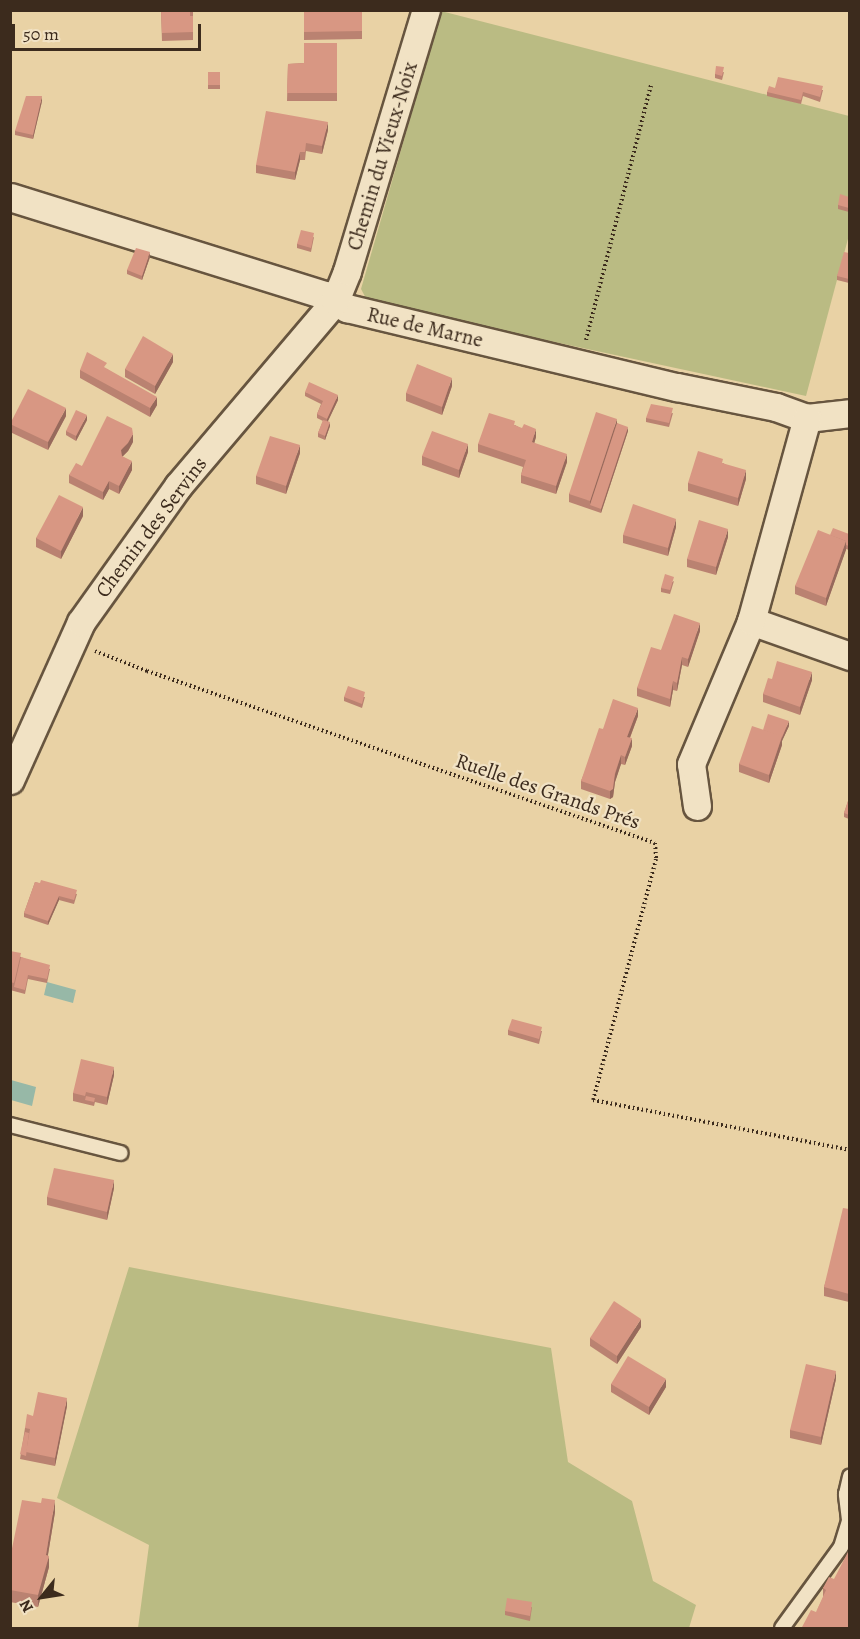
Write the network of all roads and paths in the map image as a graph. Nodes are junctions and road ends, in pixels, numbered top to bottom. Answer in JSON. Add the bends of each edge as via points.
{"nodes":[{"id":1,"x":426,"y":10,"type":"edge"},
{"id":2,"x":651,"y":85,"type":"dead end"},
{"id":3,"x":10,"y":197,"type":"edge"},
{"id":4,"x":335,"y":301,"type":"junction"},
{"id":5,"x":580,"y":364,"type":"junction"},
{"id":6,"x":849,"y":414,"type":"edge"},
{"id":7,"x":807,"y":418,"type":"junction"},
{"id":8,"x":750,"y":621,"type":"junction"},
{"id":9,"x":71,"y":642,"type":"junction"},
{"id":10,"x":849,"y":656,"type":"edge"},
{"id":11,"x":10,"y":780,"type":"edge"},
{"id":12,"x":697,"y":806,"type":"dead end"},
{"id":13,"x":10,"y":1125,"type":"edge"},
{"id":14,"x":849,"y":1150,"type":"edge"},
{"id":15,"x":121,"y":1153,"type":"dead end"},
{"id":16,"x":849,"y":1476,"type":"edge"},
{"id":17,"x":848,"y":1494,"type":"edge"},
{"id":18,"x":782,"y":1629,"type":"edge"}],
"edges":[{"from":1,"to":4,"type":"street","name":"Chemin du Vieux-Noix"},
{"from":2,"to":5,"type":"path"},
{"from":3,"to":4,"type":"street","name":"Rue de Marne"},
{"from":4,"to":5,"type":"street","name":"Rue de Marne","via":[[346,308]]},
{"from":4,"to":9,"type":"street","name":"Chemin des Servins","via":[[178,486],[81,622]]},
{"from":5,"to":7,"type":"street","name":"Rue de Marne","via":[[776,407]]},
{"from":6,"to":7,"type":"street","name":"Rue de Marne"},
{"from":7,"to":8,"type":"street"},
{"from":8,"to":10,"type":"street"},
{"from":8,"to":12,"type":"street","via":[[691,764]]},
{"from":9,"to":11,"type":"street","name":"Chemin des Servins"},
{"from":9,"to":14,"type":"path","name":"Ruelle des Grands Prés","via":[[147,672],[655,843],[656,859],[593,1100]]},
{"from":13,"to":15,"type":"lane"},
{"from":16,"to":17,"type":"lane"},
{"from":17,"to":18,"type":"lane","via":[[849,1520],[841,1547]]}]}
